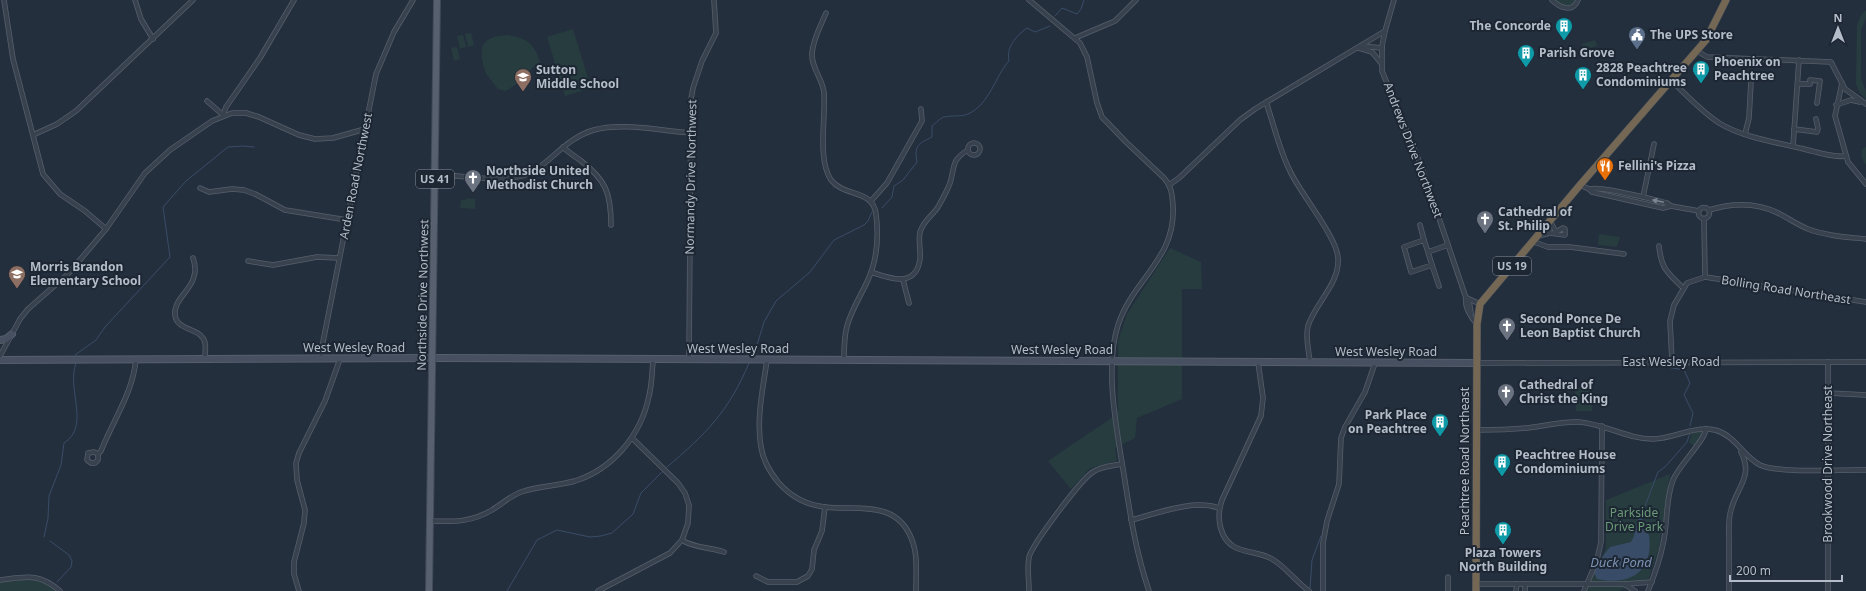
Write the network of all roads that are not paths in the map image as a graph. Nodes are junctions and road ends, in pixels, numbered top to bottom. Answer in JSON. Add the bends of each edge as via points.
{"nodes":[{"id":1,"x":4,"y":0,"type":"edge"},
{"id":2,"x":135,"y":0,"type":"edge"},
{"id":3,"x":193,"y":0,"type":"edge"},
{"id":4,"x":294,"y":0,"type":"edge"},
{"id":5,"x":413,"y":0,"type":"edge"},
{"id":6,"x":437,"y":0,"type":"edge"},
{"id":7,"x":714,"y":0,"type":"edge"},
{"id":8,"x":1029,"y":0,"type":"edge"},
{"id":9,"x":1136,"y":0,"type":"edge"},
{"id":10,"x":1394,"y":0,"type":"edge"},
{"id":11,"x":1552,"y":0,"type":"edge"},
{"id":12,"x":1578,"y":0,"type":"edge"},
{"id":13,"x":1726,"y":0,"type":"edge"},
{"id":14,"x":826,"y":13,"type":"dead end"},
{"id":15,"x":1385,"y":31,"type":"junction"},
{"id":16,"x":153,"y":38,"type":"junction"},
{"id":17,"x":1075,"y":38,"type":"junction"},
{"id":18,"x":1362,"y":45,"type":"junction"},
{"id":19,"x":1382,"y":46,"type":"junction"},
{"id":20,"x":1697,"y":51,"type":"junction"},
{"id":21,"x":1799,"y":60,"type":"junction"},
{"id":22,"x":1382,"y":63,"type":"junction"},
{"id":23,"x":1671,"y":80,"type":"junction"},
{"id":24,"x":1751,"y":81,"type":"dead end"},
{"id":25,"x":1842,"y":83,"type":"junction"},
{"id":26,"x":1798,"y":84,"type":"junction"},
{"id":27,"x":207,"y":101,"type":"dead end"},
{"id":28,"x":1266,"y":102,"type":"junction"},
{"id":29,"x":1817,"y":103,"type":"dead end"},
{"id":30,"x":1865,"y":104,"type":"edge"},
{"id":31,"x":1836,"y":105,"type":"junction"},
{"id":32,"x":921,"y":109,"type":"dead end"},
{"id":33,"x":223,"y":115,"type":"junction"},
{"id":34,"x":1816,"y":119,"type":"dead end"},
{"id":35,"x":365,"y":129,"type":"junction"},
{"id":36,"x":1794,"y":129,"type":"junction"},
{"id":37,"x":691,"y":133,"type":"junction"},
{"id":38,"x":1745,"y":134,"type":"junction"},
{"id":39,"x":33,"y":135,"type":"junction"},
{"id":40,"x":1654,"y":144,"type":"dead end"},
{"id":41,"x":563,"y":146,"type":"junction"},
{"id":42,"x":1792,"y":146,"type":"junction"},
{"id":43,"x":968,"y":150,"type":"dead end"},
{"id":44,"x":1846,"y":156,"type":"junction"},
{"id":45,"x":435,"y":174,"type":"junction"},
{"id":46,"x":1866,"y":184,"type":"edge"},
{"id":47,"x":1169,"y":185,"type":"junction"},
{"id":48,"x":1580,"y":185,"type":"junction"},
{"id":49,"x":200,"y":188,"type":"dead end"},
{"id":50,"x":1589,"y":189,"type":"junction"},
{"id":51,"x":1609,"y":190,"type":"junction"},
{"id":52,"x":1628,"y":194,"type":"junction"},
{"id":53,"x":1608,"y":196,"type":"junction"},
{"id":54,"x":1643,"y":197,"type":"junction"},
{"id":55,"x":1627,"y":200,"type":"junction"},
{"id":56,"x":871,"y":201,"type":"junction"},
{"id":57,"x":1671,"y":206,"type":"junction"},
{"id":58,"x":1709,"y":210,"type":"junction"},
{"id":59,"x":1699,"y":211,"type":"junction"},
{"id":60,"x":1704,"y":219,"type":"junction"},
{"id":61,"x":347,"y":220,"type":"junction"},
{"id":62,"x":1550,"y":221,"type":"junction"},
{"id":63,"x":611,"y":225,"type":"dead end"},
{"id":64,"x":1420,"y":225,"type":"dead end"},
{"id":65,"x":106,"y":229,"type":"junction"},
{"id":66,"x":1535,"y":238,"type":"junction"},
{"id":67,"x":1866,"y":239,"type":"edge"},
{"id":68,"x":1424,"y":240,"type":"junction"},
{"id":69,"x":1448,"y":245,"type":"junction"},
{"id":70,"x":1659,"y":246,"type":"dead end"},
{"id":71,"x":1428,"y":252,"type":"junction"},
{"id":72,"x":1624,"y":254,"type":"dead end"},
{"id":73,"x":193,"y":258,"type":"dead end"},
{"id":74,"x":340,"y":258,"type":"junction"},
{"id":75,"x":248,"y":261,"type":"dead end"},
{"id":76,"x":1432,"y":265,"type":"junction"},
{"id":77,"x":871,"y":272,"type":"junction"},
{"id":78,"x":1705,"y":277,"type":"junction"},
{"id":79,"x":904,"y":280,"type":"junction"},
{"id":80,"x":1439,"y":286,"type":"dead end"},
{"id":81,"x":1681,"y":286,"type":"dead end"},
{"id":82,"x":1466,"y":298,"type":"junction"},
{"id":83,"x":1866,"y":302,"type":"edge"},
{"id":84,"x":909,"y":303,"type":"dead end"},
{"id":85,"x":1480,"y":304,"type":"junction"},
{"id":86,"x":1477,"y":328,"type":"junction"},
{"id":87,"x":12,"y":334,"type":"junction"},
{"id":88,"x":0,"y":340,"type":"edge"},
{"id":89,"x":0,"y":355,"type":"edge"},
{"id":90,"x":433,"y":358,"type":"junction"},
{"id":91,"x":136,"y":359,"type":"junction"},
{"id":92,"x":205,"y":359,"type":"junction"},
{"id":93,"x":321,"y":359,"type":"junction"},
{"id":94,"x":340,"y":359,"type":"junction"},
{"id":95,"x":0,"y":360,"type":"edge"},
{"id":96,"x":653,"y":360,"type":"junction"},
{"id":97,"x":689,"y":360,"type":"junction"},
{"id":98,"x":767,"y":360,"type":"junction"},
{"id":99,"x":844,"y":360,"type":"junction"},
{"id":100,"x":1113,"y":361,"type":"junction"},
{"id":101,"x":1258,"y":362,"type":"junction"},
{"id":102,"x":1672,"y":362,"type":"junction"},
{"id":103,"x":1828,"y":362,"type":"junction"},
{"id":104,"x":1866,"y":362,"type":"edge"},
{"id":105,"x":1310,"y":363,"type":"junction"},
{"id":106,"x":1375,"y":363,"type":"junction"},
{"id":107,"x":1476,"y":363,"type":"junction"},
{"id":108,"x":1828,"y":393,"type":"junction"},
{"id":109,"x":1866,"y":395,"type":"edge"},
{"id":110,"x":1602,"y":426,"type":"junction"},
{"id":111,"x":1706,"y":429,"type":"junction"},
{"id":112,"x":1477,"y":430,"type":"junction"},
{"id":113,"x":632,"y":438,"type":"junction"},
{"id":114,"x":1740,"y":447,"type":"junction"},
{"id":115,"x":98,"y":454,"type":"dead end"},
{"id":116,"x":1122,"y":464,"type":"junction"},
{"id":117,"x":1828,"y":469,"type":"junction"},
{"id":118,"x":1866,"y":470,"type":"edge"},
{"id":119,"x":825,"y":507,"type":"junction"},
{"id":120,"x":1219,"y":508,"type":"junction"},
{"id":121,"x":1131,"y":520,"type":"junction"},
{"id":122,"x":431,"y":521,"type":"junction"},
{"id":123,"x":682,"y":540,"type":"junction"},
{"id":124,"x":724,"y":552,"type":"dead end"},
{"id":125,"x":756,"y":576,"type":"dead end"},
{"id":126,"x":1448,"y":577,"type":"dead end"},
{"id":127,"x":0,"y":580,"type":"edge"},
{"id":128,"x":1652,"y":582,"type":"junction"},
{"id":129,"x":1517,"y":584,"type":"junction"},
{"id":130,"x":1525,"y":584,"type":"junction"},
{"id":131,"x":1585,"y":584,"type":"junction"},
{"id":132,"x":1623,"y":584,"type":"junction"},
{"id":133,"x":1476,"y":588,"type":"edge"},
{"id":134,"x":60,"y":591,"type":"edge"},
{"id":135,"x":299,"y":591,"type":"edge"},
{"id":136,"x":429,"y":591,"type":"edge"},
{"id":137,"x":598,"y":591,"type":"edge"},
{"id":138,"x":916,"y":591,"type":"edge"},
{"id":139,"x":1029,"y":591,"type":"edge"},
{"id":140,"x":1149,"y":591,"type":"edge"},
{"id":141,"x":1309,"y":591,"type":"edge"},
{"id":142,"x":1323,"y":591,"type":"edge"},
{"id":143,"x":1448,"y":591,"type":"edge"},
{"id":144,"x":1516,"y":591,"type":"edge"},
{"id":145,"x":1525,"y":591,"type":"edge"},
{"id":146,"x":1584,"y":591,"type":"edge"},
{"id":147,"x":1620,"y":591,"type":"edge"},
{"id":148,"x":1635,"y":591,"type":"edge"},
{"id":149,"x":1648,"y":591,"type":"edge"},
{"id":150,"x":1729,"y":591,"type":"edge"},
{"id":151,"x":1828,"y":591,"type":"edge"}],
"edges":[{"from":1,"to":39,"type":"street","via":[[13,59]]},
{"from":2,"to":16,"type":"street"},
{"from":3,"to":16,"type":"street"},
{"from":4,"to":33,"type":"street"},
{"from":5,"to":35,"type":"street","name":"Arden Road Northwest","via":[[380,62]]},
{"from":6,"to":45,"type":"main road","name":"Northside Drive Northwest","number":"US 41"},
{"from":7,"to":37,"type":"street","name":"Normandy Drive Northwest","via":[[716,32],[693,88]]},
{"from":8,"to":17,"type":"street"},
{"from":9,"to":17,"type":"street","via":[[1115,21]]},
{"from":10,"to":15,"type":"street","name":"Andrews Drive Northwest"},
{"from":11,"to":12,"type":"street","via":[[1558,6],[1568,8],[1572,8]]},
{"from":13,"to":20,"type":"highway","number":"US 19","via":[[1708,36]]},
{"from":14,"to":56,"type":"street","via":[[812,54],[824,92],[825,166],[831,180],[838,186],[848,192],[865,196]]},
{"from":15,"to":18,"type":"street"},
{"from":15,"to":19,"type":"street","name":"Andrews Drive Northwest"},
{"from":16,"to":39,"type":"street","via":[[76,112]]},
{"from":17,"to":47,"type":"street","via":[[1087,57],[1102,117]]},
{"from":18,"to":19,"type":"street"},
{"from":18,"to":22,"type":"street"},
{"from":18,"to":28,"type":"street"},
{"from":19,"to":22,"type":"street","name":"Andrews Drive Northwest"},
{"from":20,"to":21,"type":"street","via":[[1707,57]]},
{"from":20,"to":23,"type":"highway","number":"US 19"},
{"from":21,"to":25,"type":"street","via":[[1831,62]]},
{"from":21,"to":26,"type":"street"},
{"from":22,"to":69,"type":"street","name":"Andrews Drive Northwest","via":[[1382,72],[1422,168]]},
{"from":23,"to":38,"type":"street","via":[[1720,123]]},
{"from":23,"to":48,"type":"highway","number":"US 19"},
{"from":24,"to":38,"type":"street","via":[[1749,118]]},
{"from":25,"to":30,"type":"street","via":[[1848,92]]},
{"from":25,"to":31,"type":"street"},
{"from":26,"to":29,"type":"street","via":[[1808,85],[1810,80],[1820,81]]},
{"from":26,"to":36,"type":"street"},
{"from":27,"to":33,"type":"street"},
{"from":28,"to":47,"type":"street","via":[[1240,120]]},
{"from":28,"to":105,"type":"street","via":[[1290,171],[1328,233],[1338,255],[1333,280],[1308,326]]},
{"from":30,"to":31,"type":"street","via":[[1851,100]]},
{"from":31,"to":44,"type":"street","via":[[1835,116]]},
{"from":32,"to":56,"type":"street","via":[[922,121],[887,183]]},
{"from":33,"to":35,"type":"street","via":[[239,112],[252,114],[298,135],[315,139],[333,138]]},
{"from":33,"to":65,"type":"street","via":[[152,165]]},
{"from":34,"to":36,"type":"street","via":[[1816,132]]},
{"from":35,"to":61,"type":"street","name":"Arden Road Northwest"},
{"from":36,"to":42,"type":"street"},
{"from":37,"to":41,"type":"street","via":[[607,127],[583,134]]},
{"from":37,"to":97,"type":"street","name":"Normandy Drive Northwest"},
{"from":38,"to":42,"type":"street"},
{"from":39,"to":65,"type":"street","via":[[41,168],[47,180],[60,194]]},
{"from":40,"to":54,"type":"street"},
{"from":41,"to":45,"type":"street","via":[[534,171],[516,178]]},
{"from":41,"to":63,"type":"street","via":[[594,170],[603,181],[610,200]]},
{"from":42,"to":44,"type":"street"},
{"from":43,"to":79,"type":"street","via":[[956,160],[938,208],[921,229],[918,267]]},
{"from":44,"to":46,"type":"street"},
{"from":45,"to":90,"type":"main road","name":"Northside Drive Northwest","number":"US 41"},
{"from":47,"to":100,"type":"street","via":[[1173,215],[1170,237],[1163,253],[1123,312],[1115,337]]},
{"from":48,"to":50,"type":"street"},
{"from":48,"to":62,"type":"highway","number":"US 19"},
{"from":49,"to":61,"type":"street","via":[[209,192],[244,190],[285,210]]},
{"from":50,"to":51,"type":"street"},
{"from":50,"to":53,"type":"street"},
{"from":51,"to":52,"type":"street"},
{"from":51,"to":53,"type":"street"},
{"from":52,"to":54,"type":"street"},
{"from":52,"to":55,"type":"street"},
{"from":53,"to":55,"type":"street"},
{"from":57,"to":54,"type":"street","one_way":true,"via":[[1667,202]]},
{"from":55,"to":57,"type":"street","via":[[1664,208]]},
{"from":56,"to":77,"type":"street","via":[[876,213],[878,235]]},
{"from":57,"to":59,"type":"street"},
{"from":58,"to":59,"type":"street","via":[[1704,207]]},
{"from":58,"to":60,"type":"street","via":[[1709,216]]},
{"from":58,"to":67,"type":"street","via":[[1741,204],[1758,206],[1818,232]]},
{"from":59,"to":60,"type":"street"},
{"from":60,"to":78,"type":"street"},
{"from":61,"to":74,"type":"street","name":"Arden Road Northwest"},
{"from":62,"to":66,"type":"highway","number":"US 19"},
{"from":62,"to":66,"type":"street","via":[[1556,232],[1564,229],[1564,235],[1550,233]]},
{"from":64,"to":68,"type":"street"},
{"from":65,"to":87,"type":"street","via":[[68,274],[28,309]]},
{"from":66,"to":72,"type":"street","via":[[1538,244],[1548,246]]},
{"from":66,"to":85,"type":"highway","number":"US 19"},
{"from":68,"to":71,"type":"street"},
{"from":68,"to":76,"type":"street","via":[[1404,247],[1411,272]]},
{"from":69,"to":71,"type":"street"},
{"from":69,"to":82,"type":"street","name":"Andrews Drive Northwest"},
{"from":70,"to":81,"type":"street","via":[[1664,269]]},
{"from":71,"to":76,"type":"street"},
{"from":73,"to":92,"type":"street","via":[[194,278],[175,308],[175,315],[180,324],[203,338],[206,345]]},
{"from":74,"to":75,"type":"street","via":[[317,258],[273,265]]},
{"from":74,"to":93,"type":"street","name":"Arden Road Northwest"},
{"from":76,"to":80,"type":"street"},
{"from":77,"to":79,"type":"street","via":[[894,280]]},
{"from":77,"to":99,"type":"street","via":[[847,325]]},
{"from":78,"to":83,"type":"street","name":"Bolling Road Northeast"},
{"from":78,"to":102,"type":"street","via":[[1687,283],[1672,309]]},
{"from":79,"to":84,"type":"street"},
{"from":82,"to":85,"type":"street"},
{"from":82,"to":86,"type":"street","name":"Andrews Drive Northwest","via":[[1465,302]]},
{"from":85,"to":86,"type":"highway","name":"Peachtree Road Northeast"},
{"from":86,"to":107,"type":"highway","name":"Peachtree Road Northeast"},
{"from":87,"to":88,"type":"street"},
{"from":87,"to":89,"type":"street"},
{"from":89,"to":95,"type":"street"},
{"from":90,"to":94,"type":"street","name":"West Wesley Road"},
{"from":90,"to":96,"type":"street","name":"West Wesley Road"},
{"from":90,"to":122,"type":"main road","name":"Northside Drive Northwest","number":"US 41"},
{"from":91,"to":92,"type":"street","name":"West Wesley Road"},
{"from":91,"to":95,"type":"street","name":"West Wesley Road"},
{"from":91,"to":115,"type":"street","via":[[126,400]]},
{"from":92,"to":93,"type":"street","name":"West Wesley Road"},
{"from":93,"to":94,"type":"street","name":"West Wesley Road"},
{"from":94,"to":135,"type":"street","via":[[325,401],[296,463],[297,480],[306,510],[294,562],[294,574]]},
{"from":96,"to":97,"type":"street","name":"West Wesley Road"},
{"from":96,"to":113,"type":"street","via":[[648,403],[641,424]]},
{"from":97,"to":98,"type":"street","name":"West Wesley Road"},
{"from":98,"to":99,"type":"street","name":"West Wesley Road"},
{"from":98,"to":119,"type":"street","via":[[759,429],[764,460],[775,478],[789,492],[806,502]]},
{"from":99,"to":100,"type":"street","name":"West Wesley Road"},
{"from":100,"to":101,"type":"street","name":"West Wesley Road"},
{"from":100,"to":116,"type":"street","via":[[1114,410]]},
{"from":101,"to":105,"type":"street","name":"West Wesley Road"},
{"from":101,"to":120,"type":"street","via":[[1263,398],[1261,416]]},
{"from":102,"to":103,"type":"street","name":"East Wesley Road"},
{"from":102,"to":107,"type":"street","name":"East Wesley Road"},
{"from":103,"to":104,"type":"street","name":"East Wesley Road"},
{"from":103,"to":108,"type":"street","name":"Brookwood Drive Northeast"},
{"from":105,"to":106,"type":"street","name":"West Wesley Road"},
{"from":106,"to":107,"type":"street","name":"West Wesley Road"},
{"from":106,"to":142,"type":"street","via":[[1365,392],[1345,426],[1341,438],[1339,484],[1323,543]]},
{"from":107,"to":112,"type":"highway","name":"Peachtree Road Northeast"},
{"from":108,"to":109,"type":"street"},
{"from":108,"to":117,"type":"street","name":"Brookwood Drive Northeast"},
{"from":110,"to":111,"type":"street","via":[[1632,436],[1652,439]]},
{"from":110,"to":112,"type":"street","via":[[1571,421],[1520,429]]},
{"from":110,"to":131,"type":"street","via":[[1601,542],[1597,560]]},
{"from":111,"to":114,"type":"street","via":[[1724,434]]},
{"from":111,"to":128,"type":"street","via":[[1673,481],[1663,545]]},
{"from":112,"to":133,"type":"highway","name":"Peachtree Road Northeast"},
{"from":113,"to":122,"type":"street","via":[[613,460],[586,477],[521,492],[472,520]]},
{"from":113,"to":123,"type":"street","via":[[672,475],[685,493],[689,505],[689,518]]},
{"from":114,"to":117,"type":"street","via":[[1753,460],[1768,467]]},
{"from":114,"to":150,"type":"street","via":[[1746,472],[1729,516]]},
{"from":116,"to":121,"type":"street"},
{"from":116,"to":139,"type":"street","via":[[1093,471],[1032,550],[1028,564]]},
{"from":117,"to":118,"type":"street"},
{"from":117,"to":151,"type":"street","name":"Brookwood Drive Northeast"},
{"from":119,"to":125,"type":"street","via":[[822,530],[808,576],[797,582],[768,582]]},
{"from":119,"to":138,"type":"street","via":[[875,509],[897,519],[909,533],[914,544]]},
{"from":120,"to":121,"type":"street","via":[[1194,505]]},
{"from":120,"to":141,"type":"street","via":[[1220,526],[1230,543],[1239,549],[1273,559]]},
{"from":121,"to":140,"type":"street"},
{"from":122,"to":136,"type":"main road","name":"Northside Drive Northwest","number":"US 41"},
{"from":123,"to":124,"type":"street","via":[[690,545]]},
{"from":123,"to":137,"type":"street","via":[[666,556]]},
{"from":126,"to":143,"type":"street"},
{"from":127,"to":134,"type":"street","via":[[36,577]]},
{"from":128,"to":132,"type":"street"},
{"from":128,"to":149,"type":"street"},
{"from":129,"to":130,"type":"street"},
{"from":129,"to":133,"type":"street"},
{"from":129,"to":144,"type":"street"},
{"from":130,"to":131,"type":"street"},
{"from":130,"to":145,"type":"street"},
{"from":131,"to":132,"type":"street"},
{"from":131,"to":146,"type":"street"},
{"from":132,"to":147,"type":"street"},
{"from":132,"to":148,"type":"street"}]}
